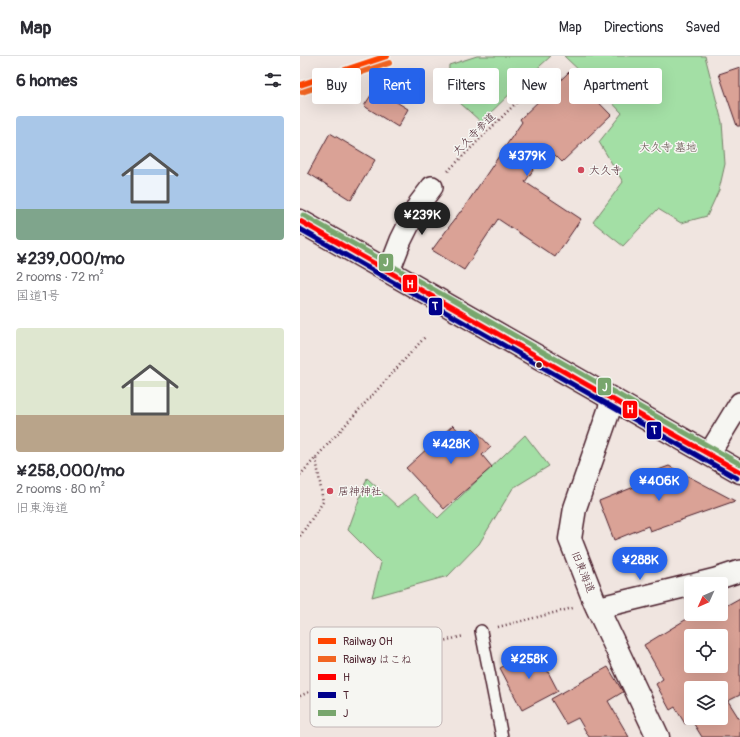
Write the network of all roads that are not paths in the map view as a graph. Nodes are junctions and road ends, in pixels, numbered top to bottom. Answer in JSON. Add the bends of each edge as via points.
{"nodes":[{"id":1,"x":432,"y":187,"type":"road end"},
{"id":2,"x":300,"y":221,"type":"edge"},
{"id":3,"x":389,"y":271,"type":"junction"},
{"id":4,"x":613,"y":399,"type":"junction"},
{"id":5,"x":740,"y":403,"type":"edge"},
{"id":6,"x":709,"y":454,"type":"junction"},
{"id":7,"x":740,"y":472,"type":"edge"},
{"id":8,"x":740,"y":571,"type":"edge"},
{"id":9,"x":722,"y":577,"type":"edge"},
{"id":10,"x":684,"y":586,"type":"edge"},
{"id":11,"x":596,"y":605,"type":"junction"},
{"id":12,"x":481,"y":632,"type":"road end"},
{"id":13,"x":502,"y":737,"type":"edge"},
{"id":14,"x":658,"y":737,"type":"edge"}],
"edges":[{"from":1,"to":3,"type":"street","via":[[419,204]]},
{"from":2,"to":3,"type":"main road"},
{"from":3,"to":4,"type":"main road"},
{"from":4,"to":6,"type":"main road"},
{"from":4,"to":11,"type":"main road","name":"旧東海道","via":[[575,508],[570,539]]},
{"from":5,"to":6,"type":"street"},
{"from":6,"to":7,"type":"main road"},
{"from":8,"to":9,"type":"street"},
{"from":10,"to":11,"type":"street"},
{"from":11,"to":14,"type":"main road","name":"旧東海道"},
{"from":12,"to":13,"type":"lane"}]}
